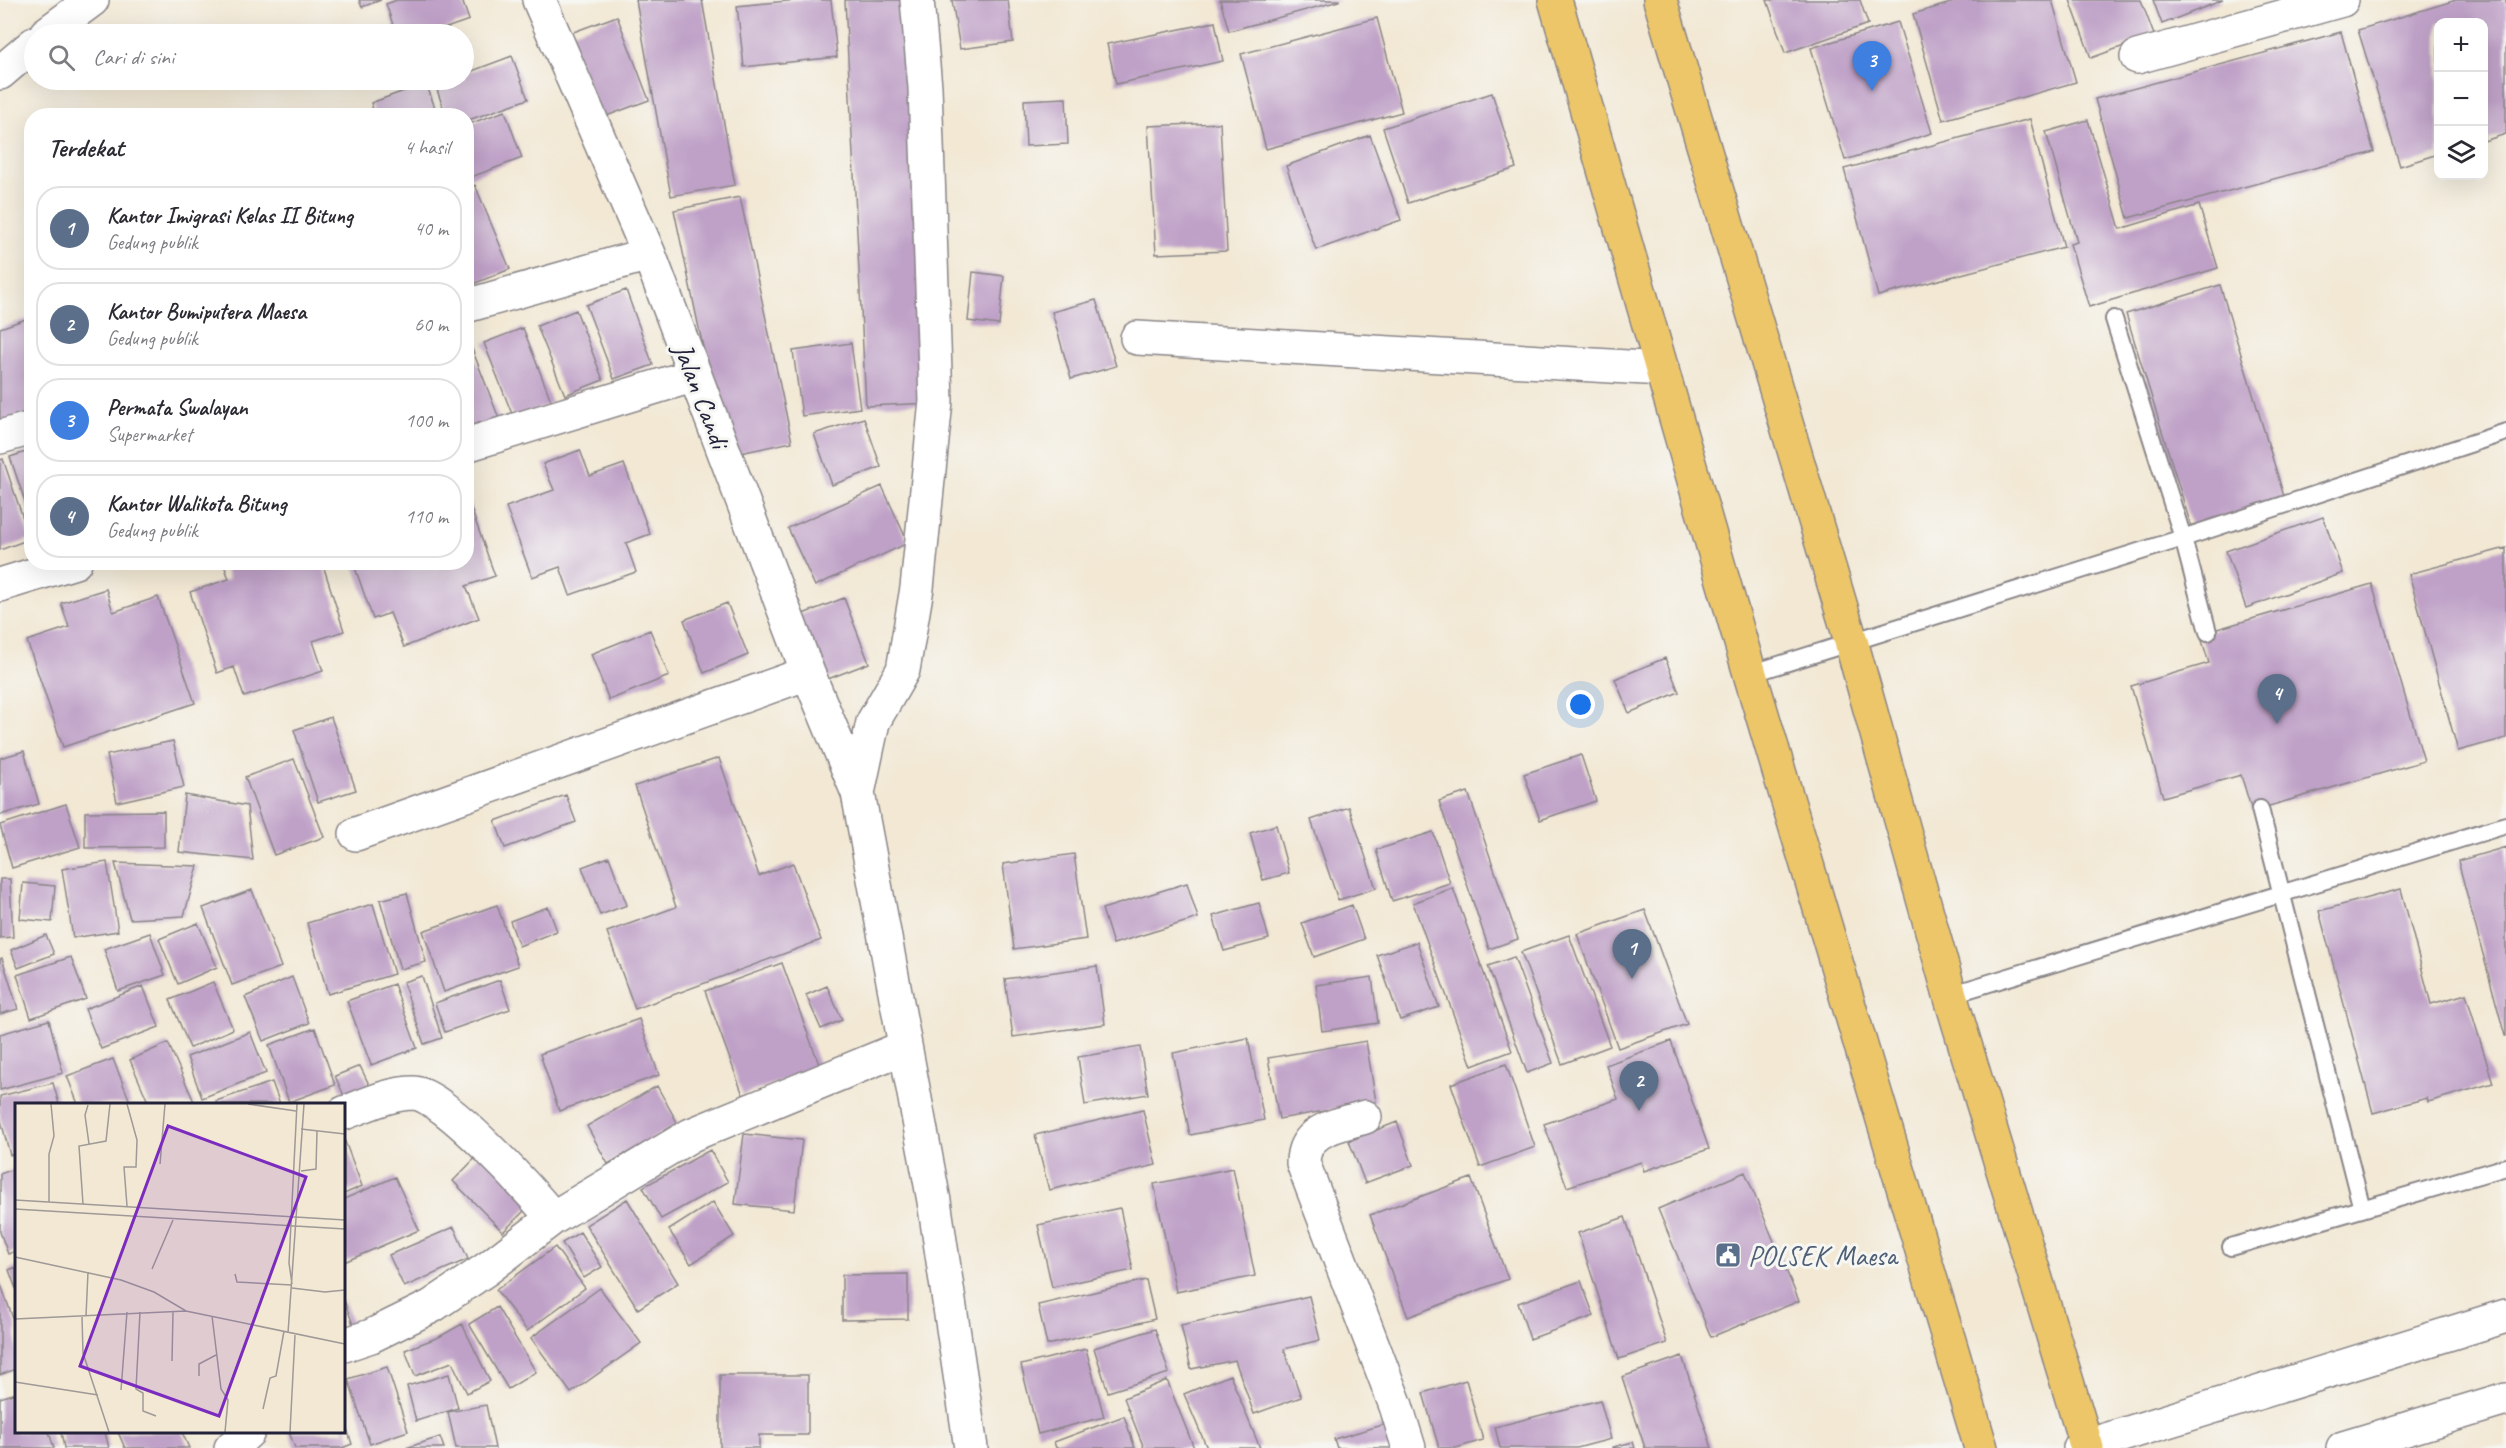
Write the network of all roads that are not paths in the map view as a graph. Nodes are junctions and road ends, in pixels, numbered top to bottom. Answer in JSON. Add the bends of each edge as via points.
{"nodes":[{"id":1,"x":92,"y":0,"type":"edge"},
{"id":2,"x":539,"y":0,"type":"edge"},
{"id":3,"x":917,"y":0,"type":"edge"},
{"id":4,"x":1555,"y":0,"type":"edge"},
{"id":5,"x":1660,"y":0,"type":"edge"},
{"id":6,"x":2342,"y":0,"type":"edge"},
{"id":7,"x":60,"y":24,"type":"edge"},
{"id":8,"x":24,"y":53,"type":"edge"},
{"id":9,"x":2137,"y":57,"type":"dead end"},
{"id":10,"x":0,"y":73,"type":"edge"},
{"id":11,"x":649,"y":254,"type":"junction"},
{"id":12,"x":474,"y":304,"type":"edge"},
{"id":13,"x":2114,"y":319,"type":"dead end"},
{"id":14,"x":1137,"y":338,"type":"dead end"},
{"id":15,"x":1662,"y":369,"type":"junction"},
{"id":16,"x":695,"y":375,"type":"junction"},
{"id":17,"x":24,"y":430,"type":"edge"},
{"id":18,"x":2506,"y":432,"type":"edge"},
{"id":19,"x":0,"y":436,"type":"edge"},
{"id":20,"x":474,"y":443,"type":"edge"},
{"id":21,"x":2183,"y":538,"type":"junction"},
{"id":22,"x":49,"y":570,"type":"edge"},
{"id":23,"x":0,"y":585,"type":"edge"},
{"id":24,"x":2208,"y":632,"type":"dead end"},
{"id":25,"x":1851,"y":641,"type":"junction"},
{"id":26,"x":808,"y":674,"type":"junction"},
{"id":27,"x":1750,"y":674,"type":"junction"},
{"id":28,"x":858,"y":793,"type":"junction"},
{"id":29,"x":2260,"y":809,"type":"dead end"},
{"id":30,"x":2506,"y":825,"type":"edge"},
{"id":31,"x":356,"y":834,"type":"dead end"},
{"id":32,"x":2283,"y":894,"type":"junction"},
{"id":33,"x":1950,"y":995,"type":"junction"},
{"id":34,"x":905,"y":1047,"type":"junction"},
{"id":35,"x":345,"y":1113,"type":"edge"},
{"id":36,"x":1365,"y":1117,"type":"dead end"},
{"id":37,"x":2506,"y":1167,"type":"edge"},
{"id":38,"x":2362,"y":1209,"type":"junction"},
{"id":39,"x":553,"y":1218,"type":"junction"},
{"id":40,"x":2230,"y":1247,"type":"dead end"},
{"id":41,"x":2506,"y":1316,"type":"edge"},
{"id":42,"x":345,"y":1345,"type":"edge"},
{"id":43,"x":2506,"y":1400,"type":"edge"},
{"id":44,"x":247,"y":1433,"type":"edge"},
{"id":45,"x":2084,"y":1447,"type":"edge"},
{"id":46,"x":231,"y":1448,"type":"edge"},
{"id":47,"x":971,"y":1448,"type":"edge"},
{"id":48,"x":1409,"y":1448,"type":"edge"},
{"id":49,"x":1981,"y":1448,"type":"edge"},
{"id":50,"x":2343,"y":1448,"type":"edge"}],
"edges":[{"from":1,"to":7,"type":"street"},
{"from":2,"to":11,"type":"street","name":"Jalan Candi"},
{"from":3,"to":28,"type":"street","via":[[936,401],[917,588],[903,670],[873,722]]},
{"from":4,"to":15,"type":"highway"},
{"from":5,"to":25,"type":"highway"},
{"from":6,"to":9,"type":"street"},
{"from":8,"to":10,"type":"street"},
{"from":11,"to":12,"type":"street"},
{"from":11,"to":16,"type":"street","name":"Jalan Candi"},
{"from":13,"to":21,"type":"lane"},
{"from":14,"to":15,"type":"street"},
{"from":15,"to":27,"type":"highway"},
{"from":16,"to":20,"type":"street"},
{"from":16,"to":26,"type":"street","name":"Jalan Candi"},
{"from":17,"to":19,"type":"street"},
{"from":18,"to":21,"type":"lane"},
{"from":21,"to":24,"type":"lane"},
{"from":21,"to":25,"type":"lane"},
{"from":22,"to":23,"type":"street"},
{"from":25,"to":27,"type":"lane"},
{"from":25,"to":33,"type":"highway"},
{"from":26,"to":28,"type":"street","name":"Jalan Candi"},
{"from":26,"to":31,"type":"street"},
{"from":27,"to":49,"type":"highway"},
{"from":28,"to":34,"type":"street"},
{"from":29,"to":32,"type":"lane"},
{"from":30,"to":32,"type":"lane"},
{"from":32,"to":33,"type":"lane"},
{"from":32,"to":38,"type":"lane"},
{"from":33,"to":45,"type":"highway"},
{"from":34,"to":39,"type":"street","via":[[691,1135]]},
{"from":34,"to":47,"type":"street","via":[[934,1201]]},
{"from":35,"to":39,"type":"street","via":[[391,1096],[416,1093],[432,1100],[518,1176]]},
{"from":36,"to":48,"type":"street","via":[[1313,1136],[1305,1146],[1303,1163]]},
{"from":37,"to":38,"type":"lane"},
{"from":38,"to":40,"type":"lane"},
{"from":39,"to":42,"type":"street","via":[[432,1306]]},
{"from":41,"to":45,"type":"street"},
{"from":43,"to":50,"type":"street"},
{"from":44,"to":46,"type":"street"}]}
